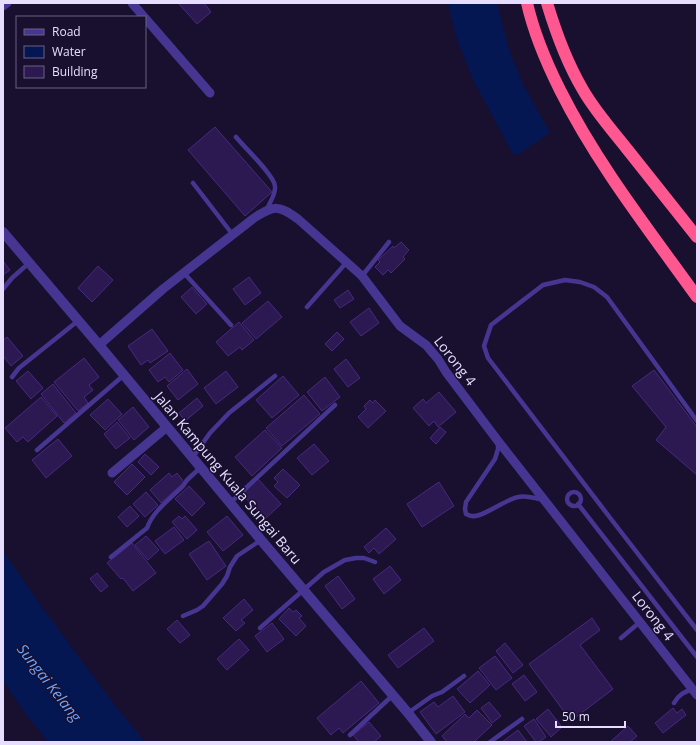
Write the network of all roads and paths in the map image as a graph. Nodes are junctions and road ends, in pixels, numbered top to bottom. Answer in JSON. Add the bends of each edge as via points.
{"nodes":[{"id":1,"x":7,"y":3,"type":"edge"},
{"id":2,"x":132,"y":3,"type":"edge"},
{"id":3,"x":527,"y":3,"type":"edge"},
{"id":4,"x":547,"y":3,"type":"edge"},
{"id":5,"x":3,"y":6,"type":"edge"},
{"id":6,"x":142,"y":16,"type":"edge"},
{"id":7,"x":146,"y":20,"type":"edge"},
{"id":8,"x":210,"y":93,"type":"dead end"},
{"id":9,"x":236,"y":137,"type":"dead end"},
{"id":10,"x":193,"y":184,"type":"dead end"},
{"id":11,"x":266,"y":211,"type":"junction"},
{"id":12,"x":3,"y":232,"type":"edge"},
{"id":13,"x":233,"y":235,"type":"junction"},
{"id":14,"x":697,"y":237,"type":"edge"},
{"id":15,"x":389,"y":242,"type":"dead end"},
{"id":16,"x":346,"y":263,"type":"junction"},
{"id":17,"x":29,"y":264,"type":"junction"},
{"id":18,"x":184,"y":273,"type":"junction"},
{"id":19,"x":362,"y":276,"type":"junction"},
{"id":20,"x":3,"y":288,"type":"edge"},
{"id":21,"x":697,"y":297,"type":"edge"},
{"id":22,"x":307,"y":307,"type":"dead end"},
{"id":23,"x":79,"y":320,"type":"junction"},
{"id":24,"x":231,"y":325,"type":"dead end"},
{"id":25,"x":100,"y":345,"type":"junction"},
{"id":26,"x":124,"y":375,"type":"junction"},
{"id":27,"x":275,"y":376,"type":"dead end"},
{"id":28,"x":12,"y":377,"type":"dead end"},
{"id":29,"x":335,"y":405,"type":"dead end"},
{"id":30,"x":697,"y":421,"type":"edge"},
{"id":31,"x":167,"y":427,"type":"junction"},
{"id":32,"x":498,"y":441,"type":"junction"},
{"id":33,"x":37,"y":450,"type":"dead end"},
{"id":34,"x":193,"y":457,"type":"junction"},
{"id":35,"x":201,"y":467,"type":"junction"},
{"id":36,"x":112,"y":473,"type":"dead end"},
{"id":37,"x":545,"y":501,"type":"junction"},
{"id":38,"x":231,"y":502,"type":"junction"},
{"id":39,"x":578,"y":504,"type":"dead end"},
{"id":40,"x":261,"y":540,"type":"junction"},
{"id":41,"x":111,"y":557,"type":"dead end"},
{"id":42,"x":375,"y":562,"type":"dead end"},
{"id":43,"x":303,"y":589,"type":"junction"},
{"id":44,"x":183,"y":616,"type":"dead end"},
{"id":45,"x":640,"y":622,"type":"junction"},
{"id":46,"x":260,"y":628,"type":"dead end"},
{"id":47,"x":697,"y":630,"type":"edge"},
{"id":48,"x":621,"y":638,"type":"dead end"},
{"id":49,"x":697,"y":657,"type":"edge"},
{"id":50,"x":464,"y":676,"type":"dead end"},
{"id":51,"x":695,"y":692,"type":"edge"},
{"id":52,"x":393,"y":695,"type":"junction"},
{"id":53,"x":674,"y":703,"type":"dead end"},
{"id":54,"x":408,"y":713,"type":"junction"},
{"id":55,"x":522,"y":719,"type":"dead end"},
{"id":56,"x":350,"y":735,"type":"dead end"},
{"id":57,"x":431,"y":742,"type":"edge"},
{"id":58,"x":490,"y":742,"type":"edge"}],
"edges":[{"from":1,"to":5,"type":"street"},
{"from":2,"to":6,"type":"street"},
{"from":3,"to":21,"type":"highway","via":[[538,42],[570,110],[626,199]]},
{"from":4,"to":14,"type":"highway","via":[[563,51],[584,92]]},
{"from":7,"to":8,"type":"street"},
{"from":9,"to":11,"type":"lane","via":[[275,183],[276,188]]},
{"from":10,"to":13,"type":"lane"},
{"from":11,"to":13,"type":"street"},
{"from":11,"to":16,"type":"street","name":"Lorong 4","via":[[277,208],[286,211]]},
{"from":12,"to":17,"type":"street","name":"Jalan Kampung Kuala Sungai Baru"},
{"from":13,"to":18,"type":"street"},
{"from":15,"to":19,"type":"lane"},
{"from":16,"to":19,"type":"street","name":"Lorong 4"},
{"from":16,"to":22,"type":"lane"},
{"from":17,"to":20,"type":"lane"},
{"from":17,"to":23,"type":"street","name":"Jalan Kampung Kuala Sungai Baru"},
{"from":18,"to":24,"type":"lane"},
{"from":18,"to":25,"type":"street"},
{"from":19,"to":32,"type":"street","name":"Lorong 4","via":[[400,326],[426,345],[438,359]]},
{"from":23,"to":25,"type":"street","name":"Jalan Kampung Kuala Sungai Baru"},
{"from":23,"to":28,"type":"lane","via":[[19,368]]},
{"from":25,"to":26,"type":"street","name":"Jalan Kampung Kuala Sungai Baru"},
{"from":26,"to":31,"type":"street","name":"Jalan Kampung Kuala Sungai Baru"},
{"from":26,"to":33,"type":"lane"},
{"from":27,"to":34,"type":"lane","via":[[229,413],[210,433]]},
{"from":29,"to":38,"type":"lane"},
{"from":30,"to":47,"type":"lane","via":[[607,297],[594,287],[564,280],[544,285],[491,325],[484,346],[488,358]]},
{"from":31,"to":34,"type":"street","name":"Jalan Kampung Kuala Sungai Baru"},
{"from":31,"to":36,"type":"street"},
{"from":32,"to":37,"type":"street","name":"Lorong 4"},
{"from":32,"to":37,"type":"lane","via":[[495,459],[466,502],[466,514],[473,517],[520,496]]},
{"from":34,"to":35,"type":"street","name":"Jalan Kampung Kuala Sungai Baru"},
{"from":35,"to":38,"type":"street","name":"Jalan Kampung Kuala Sungai Baru"},
{"from":35,"to":41,"type":"lane","via":[[154,514],[147,528]]},
{"from":37,"to":45,"type":"street","name":"Lorong 4"},
{"from":38,"to":40,"type":"street","name":"Jalan Kampung Kuala Sungai Baru"},
{"from":39,"to":49,"type":"lane"},
{"from":40,"to":43,"type":"street","name":"Jalan Kampung Kuala Sungai Baru"},
{"from":40,"to":44,"type":"lane","via":[[237,556],[222,584],[204,606]]},
{"from":42,"to":43,"type":"lane","via":[[364,558],[344,560]]},
{"from":43,"to":46,"type":"lane"},
{"from":43,"to":52,"type":"street","name":"Jalan Kampung Kuala Sungai Baru"},
{"from":45,"to":48,"type":"lane"},
{"from":45,"to":51,"type":"street","name":"Lorong 4"},
{"from":50,"to":54,"type":"lane"},
{"from":51,"to":53,"type":"lane","via":[[685,692]]},
{"from":52,"to":54,"type":"street","name":"Jalan Kampung Kuala Sungai Baru"},
{"from":52,"to":56,"type":"lane"},
{"from":54,"to":57,"type":"street","name":"Jalan Kampung Kuala Sungai Baru"},
{"from":55,"to":58,"type":"lane"}]}
